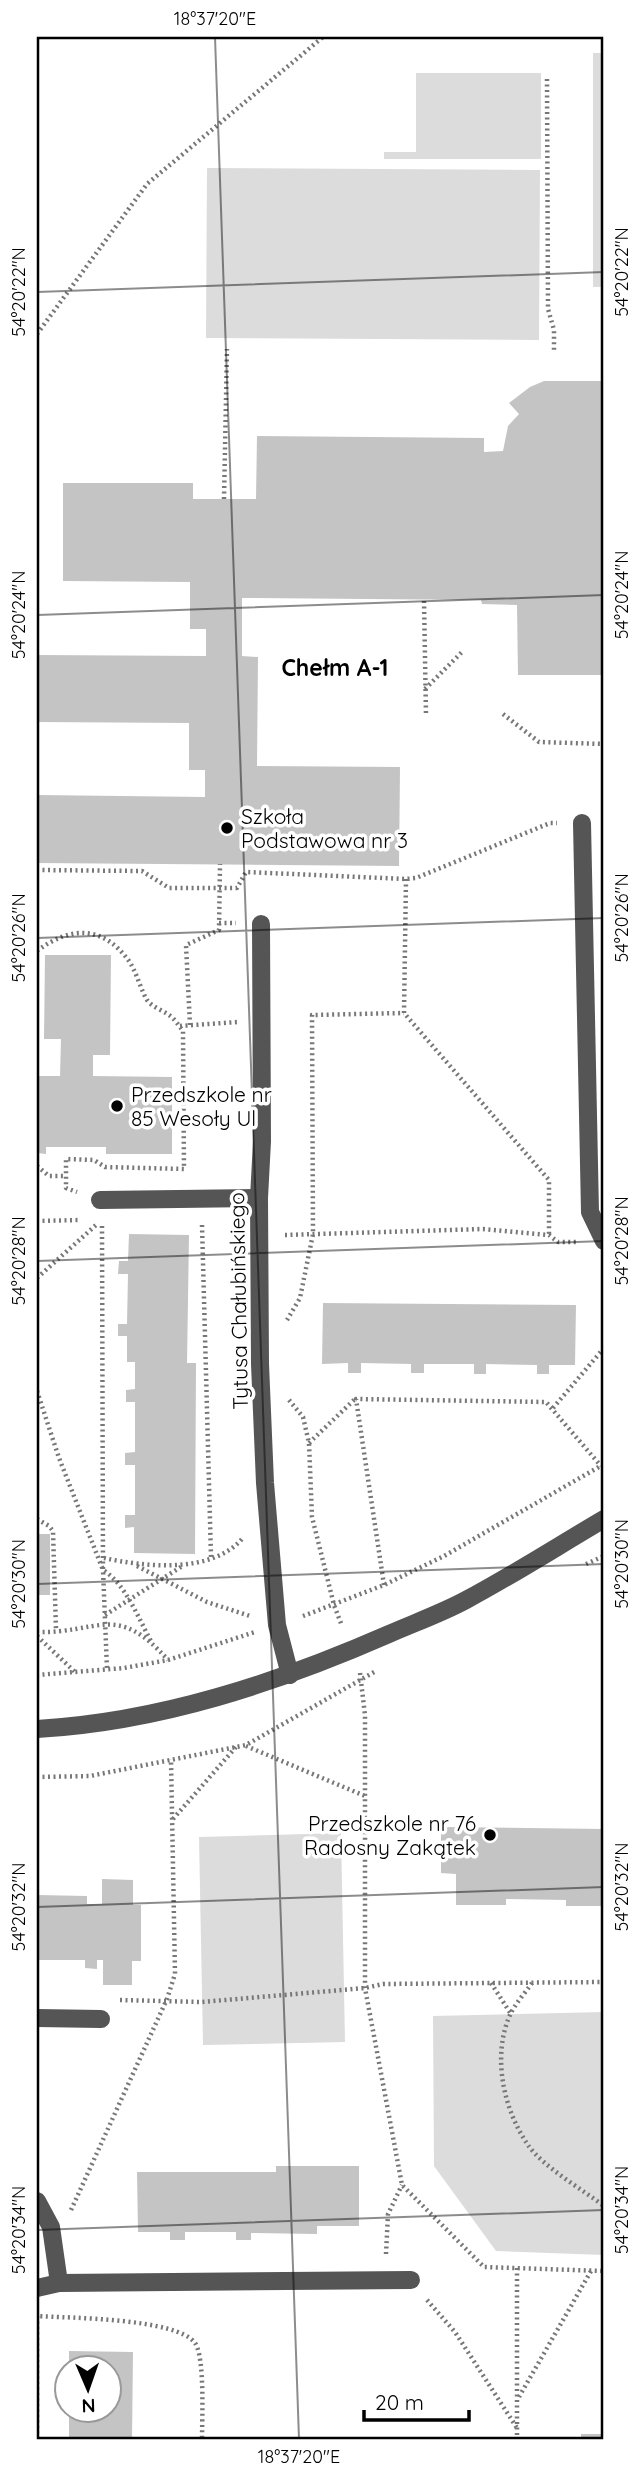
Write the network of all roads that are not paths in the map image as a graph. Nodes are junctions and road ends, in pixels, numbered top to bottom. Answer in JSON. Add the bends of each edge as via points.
{"nodes":[{"id":1,"x":582,"y":823,"type":"road end"},
{"id":2,"x":261,"y":924,"type":"dead end"},
{"id":3,"x":259,"y":1198,"type":"junction"},
{"id":4,"x":100,"y":1200,"type":"dead end"},
{"id":5,"x":604,"y":1241,"type":"edge"},
{"id":6,"x":604,"y":1520,"type":"edge"},
{"id":7,"x":290,"y":1675,"type":"junction"},
{"id":8,"x":37,"y":1729,"type":"edge"},
{"id":9,"x":37,"y":2018,"type":"edge"},
{"id":10,"x":101,"y":2019,"type":"dead end"},
{"id":11,"x":37,"y":2201,"type":"edge"},
{"id":12,"x":411,"y":2280,"type":"road end"},
{"id":13,"x":59,"y":2283,"type":"junction"},
{"id":14,"x":37,"y":2288,"type":"edge"}],
"edges":[{"from":1,"to":5,"type":"street","via":[[590,1212]]},
{"from":2,"to":3,"type":"street","name":"Tytusa Chałubińskiego"},
{"from":3,"to":4,"type":"street"},
{"from":3,"to":7,"type":"street","name":"Tytusa Chałubińskiego","via":[[266,1507],[277,1625]]},
{"from":6,"to":7,"type":"street","via":[[465,1601]]},
{"from":7,"to":8,"type":"street","via":[[167,1712]]},
{"from":9,"to":10,"type":"street"},
{"from":11,"to":13,"type":"street","via":[[51,2227]]},
{"from":12,"to":13,"type":"street"},
{"from":13,"to":14,"type":"street"}]}
